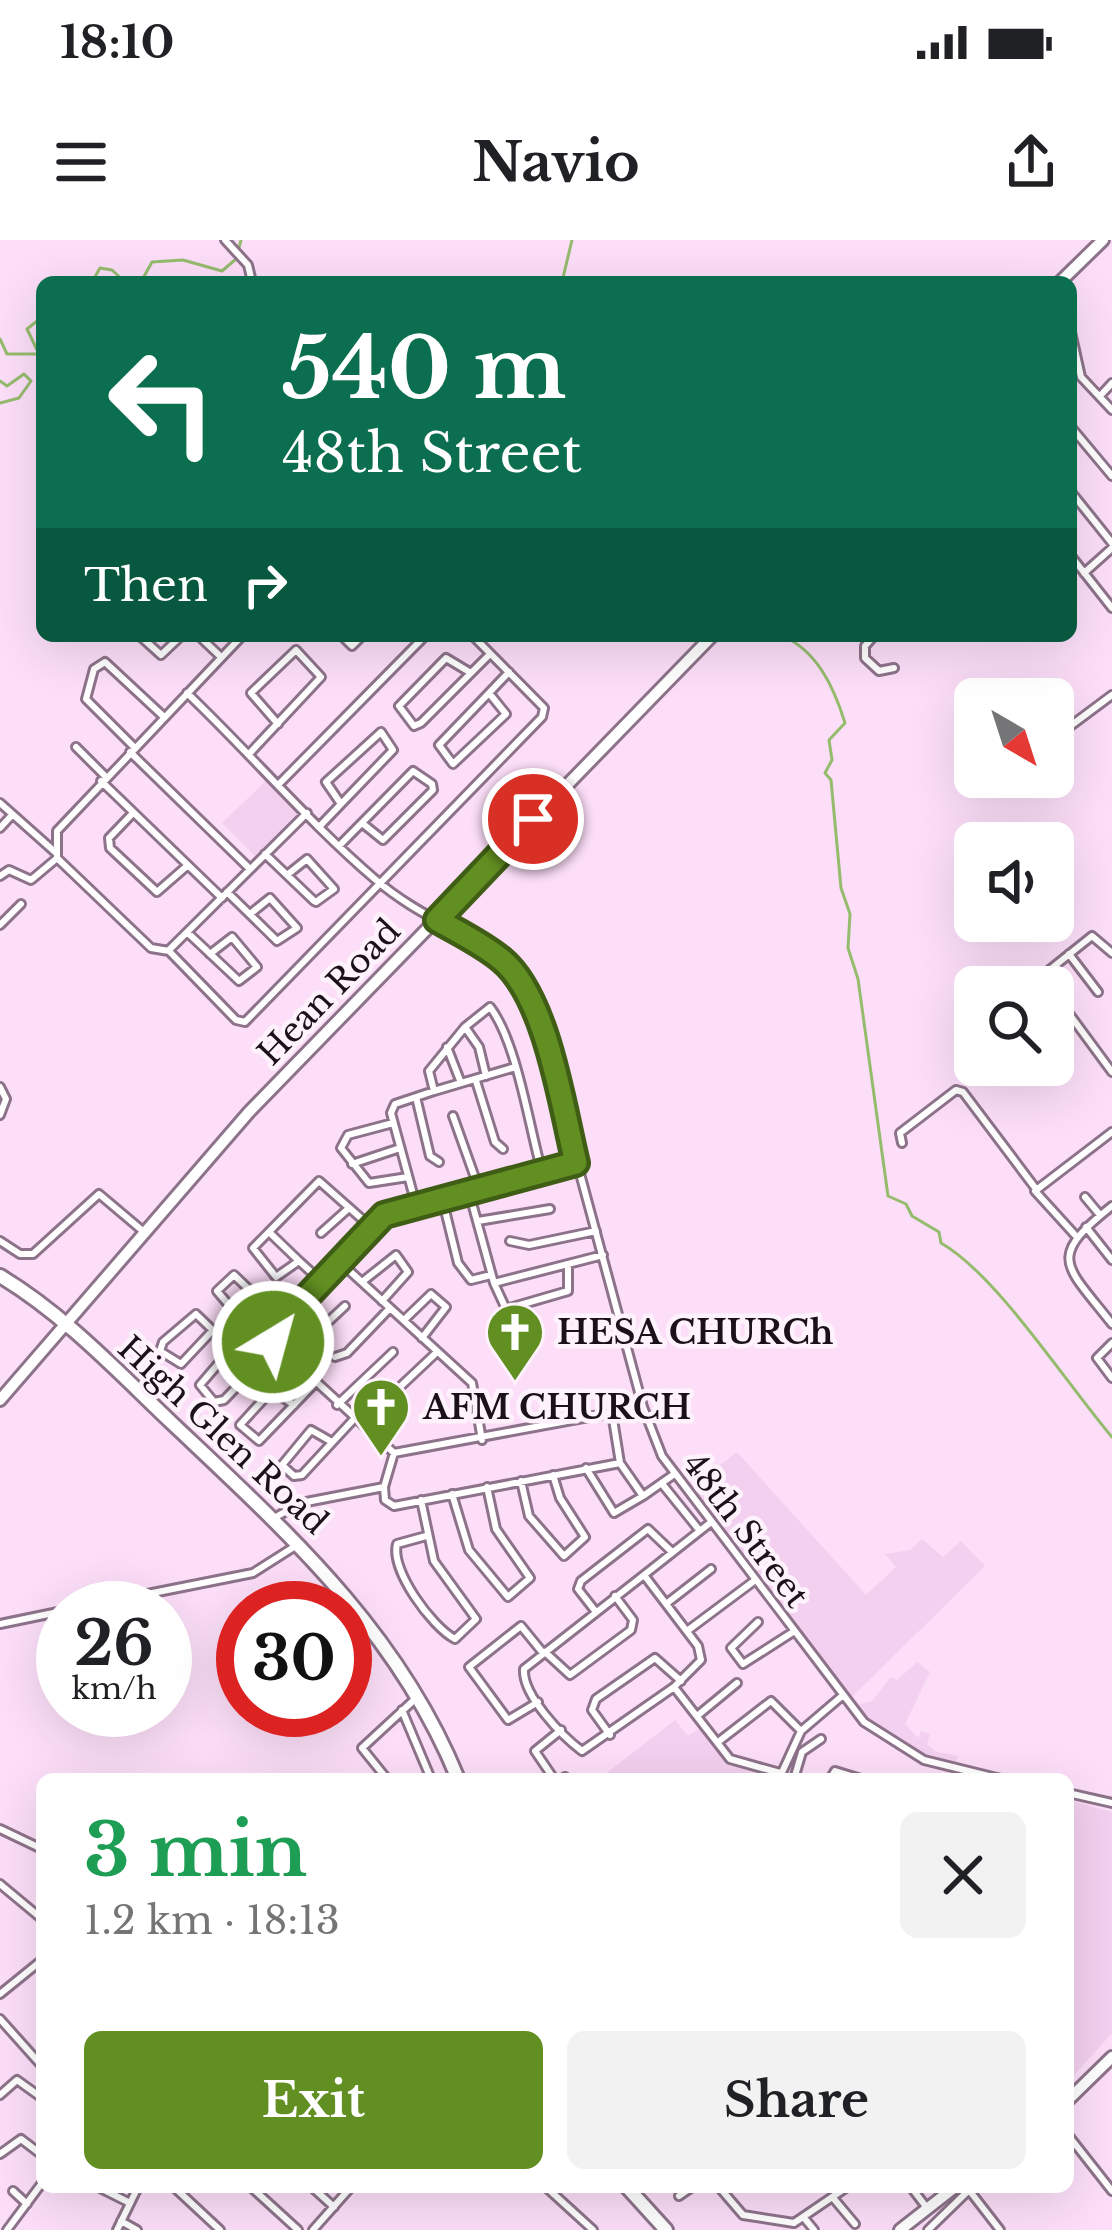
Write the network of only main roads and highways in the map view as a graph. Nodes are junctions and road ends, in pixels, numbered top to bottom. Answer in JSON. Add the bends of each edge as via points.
{"nodes":[{"id":1,"x":0,"y":1276,"type":"edge"},
{"id":2,"x":455,"y":1773,"type":"edge"},
{"id":3,"x":632,"y":2193,"type":"edge"},
{"id":4,"x":666,"y":2230,"type":"edge"}],
"edges":[{"from":1,"to":2,"type":"main road","name":"High Glen Road","via":[[64,1323],[299,1543],[365,1617],[418,1696]]},
{"from":3,"to":4,"type":"main road"}]}
